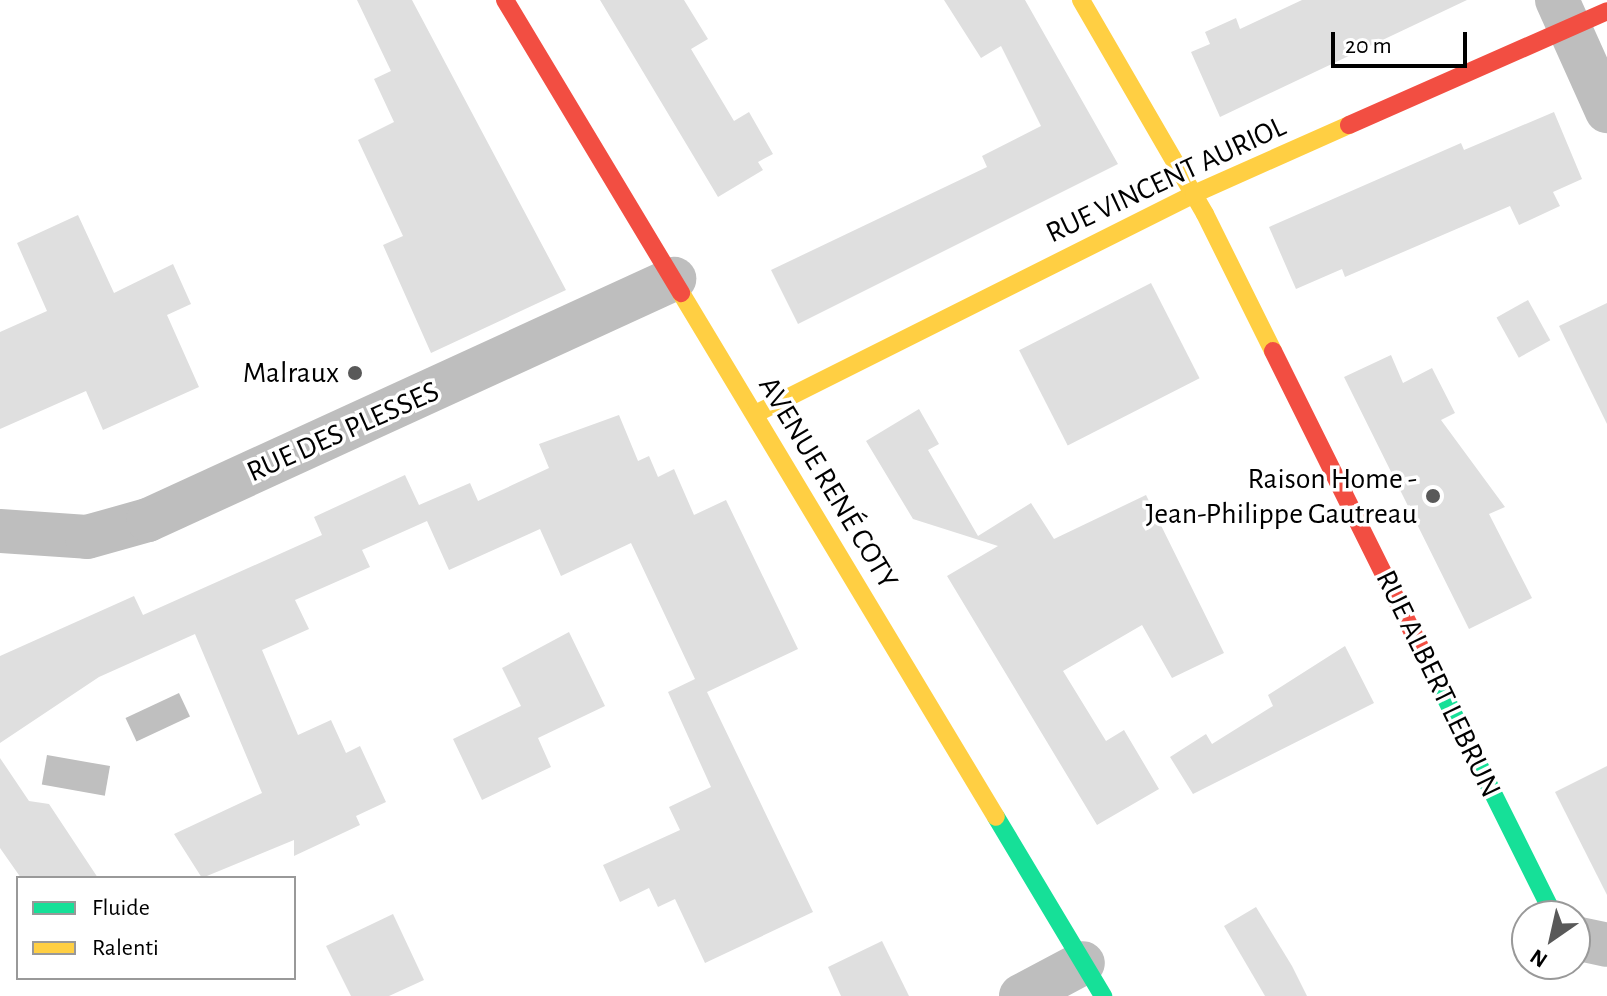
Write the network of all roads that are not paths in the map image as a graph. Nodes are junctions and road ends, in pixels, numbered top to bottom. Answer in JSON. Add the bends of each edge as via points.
{"nodes":[{"id":1,"x":505,"y":0,"type":"edge"},
{"id":2,"x":1081,"y":0,"type":"edge"},
{"id":3,"x":1578,"y":14,"type":"edge"},
{"id":4,"x":1607,"y":111,"type":"edge"},
{"id":5,"x":1194,"y":194,"type":"junction"},
{"id":6,"x":674,"y":279,"type":"junction"},
{"id":7,"x":755,"y":414,"type":"junction"},
{"id":8,"x":0,"y":531,"type":"edge"},
{"id":9,"x":1546,"y":900,"type":"edge"},
{"id":10,"x":1093,"y":979,"type":"edge"},
{"id":11,"x":1021,"y":996,"type":"edge"}],
"edges":[{"from":1,"to":6,"type":"street","name":"AVENUE RENÉ COTY"},
{"from":2,"to":5,"type":"street","name":"RUE ALBERT LEBRUN"},
{"from":3,"to":4,"type":"street"},
{"from":3,"to":5,"type":"street","name":"RUE VINCENT AURIOL"},
{"from":5,"to":7,"type":"street","name":"RUE VINCENT AURIOL"},
{"from":5,"to":9,"type":"street","name":"RUE ALBERT LEBRUN"},
{"from":6,"to":7,"type":"street","name":"AVENUE RENÉ COTY"},
{"from":6,"to":8,"type":"street","name":"RUE DES PLESSES","via":[[148,520],[87,537]]},
{"from":7,"to":10,"type":"street","name":"AVENUE RENÉ COTY"},
{"from":10,"to":11,"type":"street"}]}
